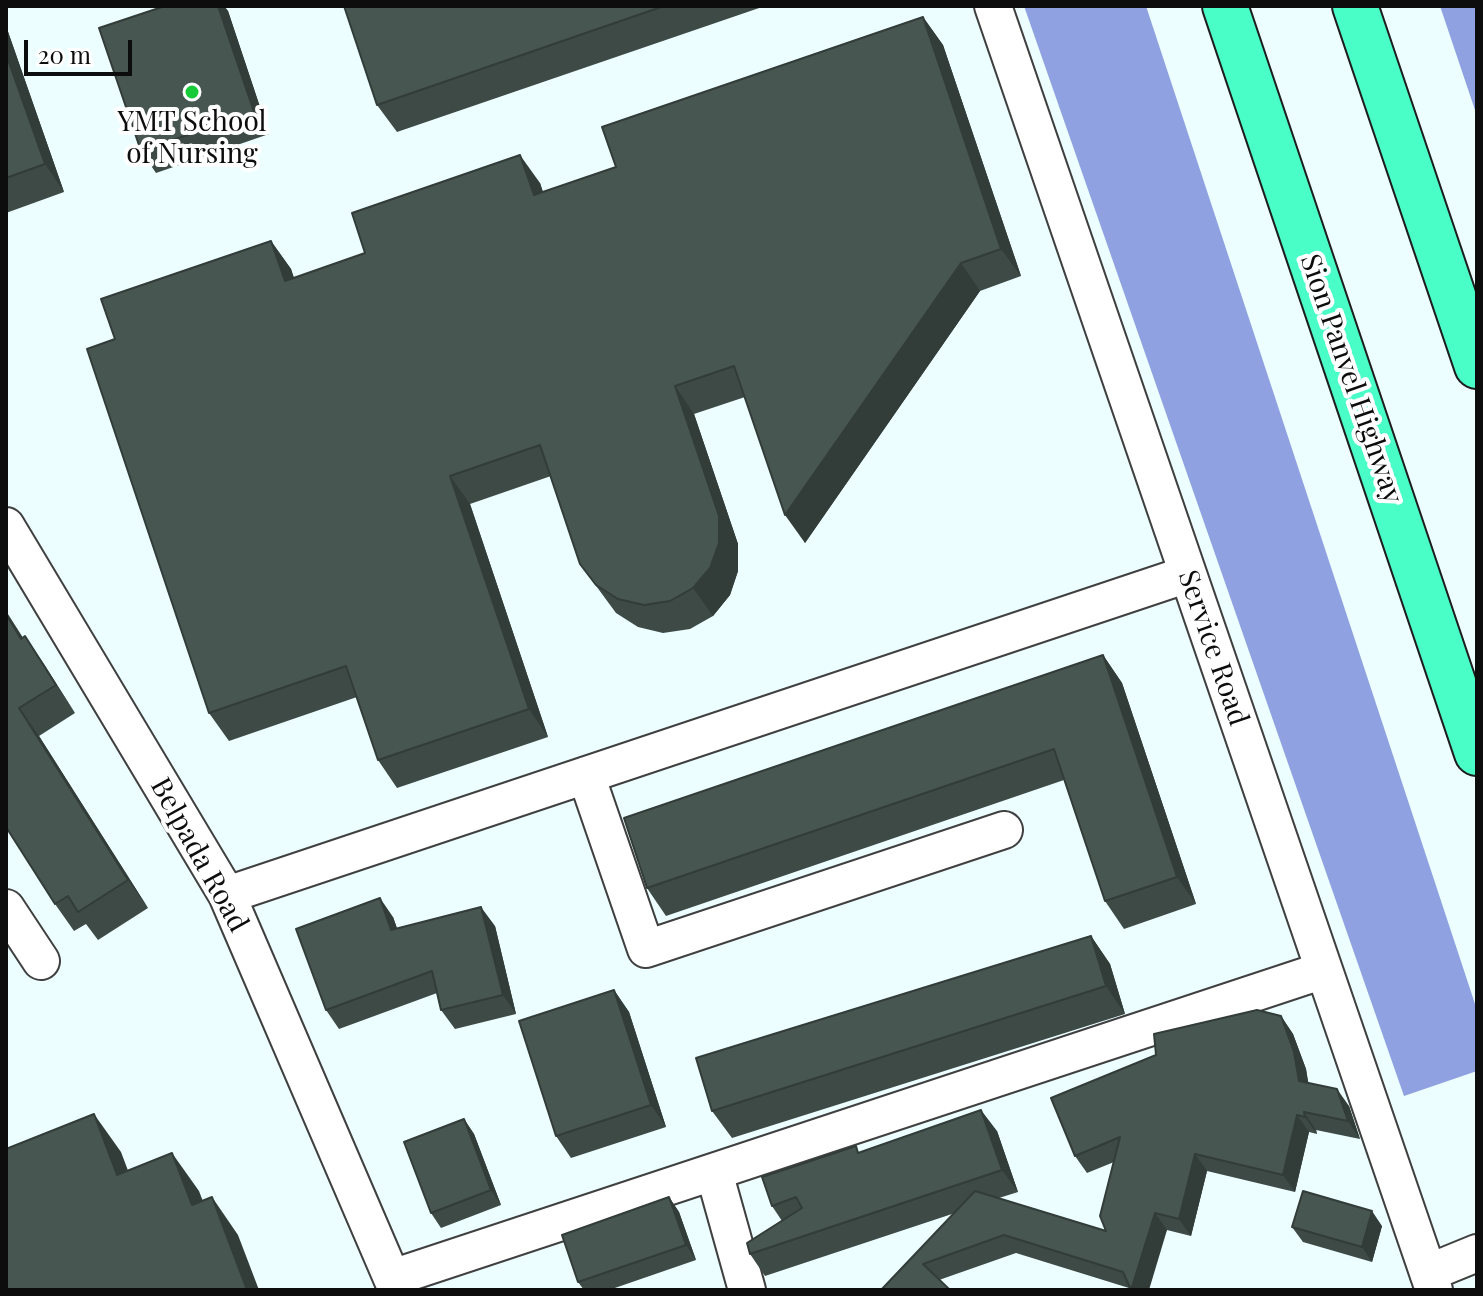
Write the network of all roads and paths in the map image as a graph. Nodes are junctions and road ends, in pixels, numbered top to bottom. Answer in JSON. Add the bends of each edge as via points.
{"nodes":[{"id":1,"x":993,"y":6,"type":"edge"},
{"id":2,"x":1225,"y":6,"type":"edge"},
{"id":3,"x":1355,"y":6,"type":"edge"},
{"id":4,"x":1477,"y":366,"type":"edge"},
{"id":5,"x":7,"y":530,"type":"edge"},
{"id":6,"x":1188,"y":574,"type":"junction"},
{"id":7,"x":1477,"y":753,"type":"edge"},
{"id":8,"x":586,"y":775,"type":"junction"},
{"id":9,"x":1004,"y":830,"type":"dead end"},
{"id":10,"x":227,"y":895,"type":"junction"},
{"id":11,"x":6,"y":908,"type":"edge"},
{"id":12,"x":41,"y":961,"type":"dead end"},
{"id":13,"x":1324,"y":970,"type":"junction"},
{"id":14,"x":714,"y":1172,"type":"junction"},
{"id":15,"x":1477,"y":1253,"type":"edge"},
{"id":16,"x":1431,"y":1281,"type":"edge"},
{"id":17,"x":395,"y":1284,"type":"edge"},
{"id":18,"x":747,"y":1290,"type":"edge"}],
"edges":[{"from":1,"to":6,"type":"street","name":"Service Road"},
{"from":2,"to":7,"type":"highway","name":"Sion Panvel Highway"},
{"from":3,"to":4,"type":"highway"},
{"from":5,"to":10,"type":"street","name":"Belpada Road"},
{"from":6,"to":8,"type":"street"},
{"from":6,"to":13,"type":"street","name":"Service Road"},
{"from":8,"to":9,"type":"street","via":[[646,949]]},
{"from":8,"to":10,"type":"street"},
{"from":10,"to":17,"type":"street","name":"Belpada Road"},
{"from":11,"to":12,"type":"street"},
{"from":13,"to":14,"type":"street"},
{"from":13,"to":16,"type":"street","name":"Service Road"},
{"from":14,"to":17,"type":"street"},
{"from":14,"to":18,"type":"street"},
{"from":15,"to":16,"type":"street"}]}
